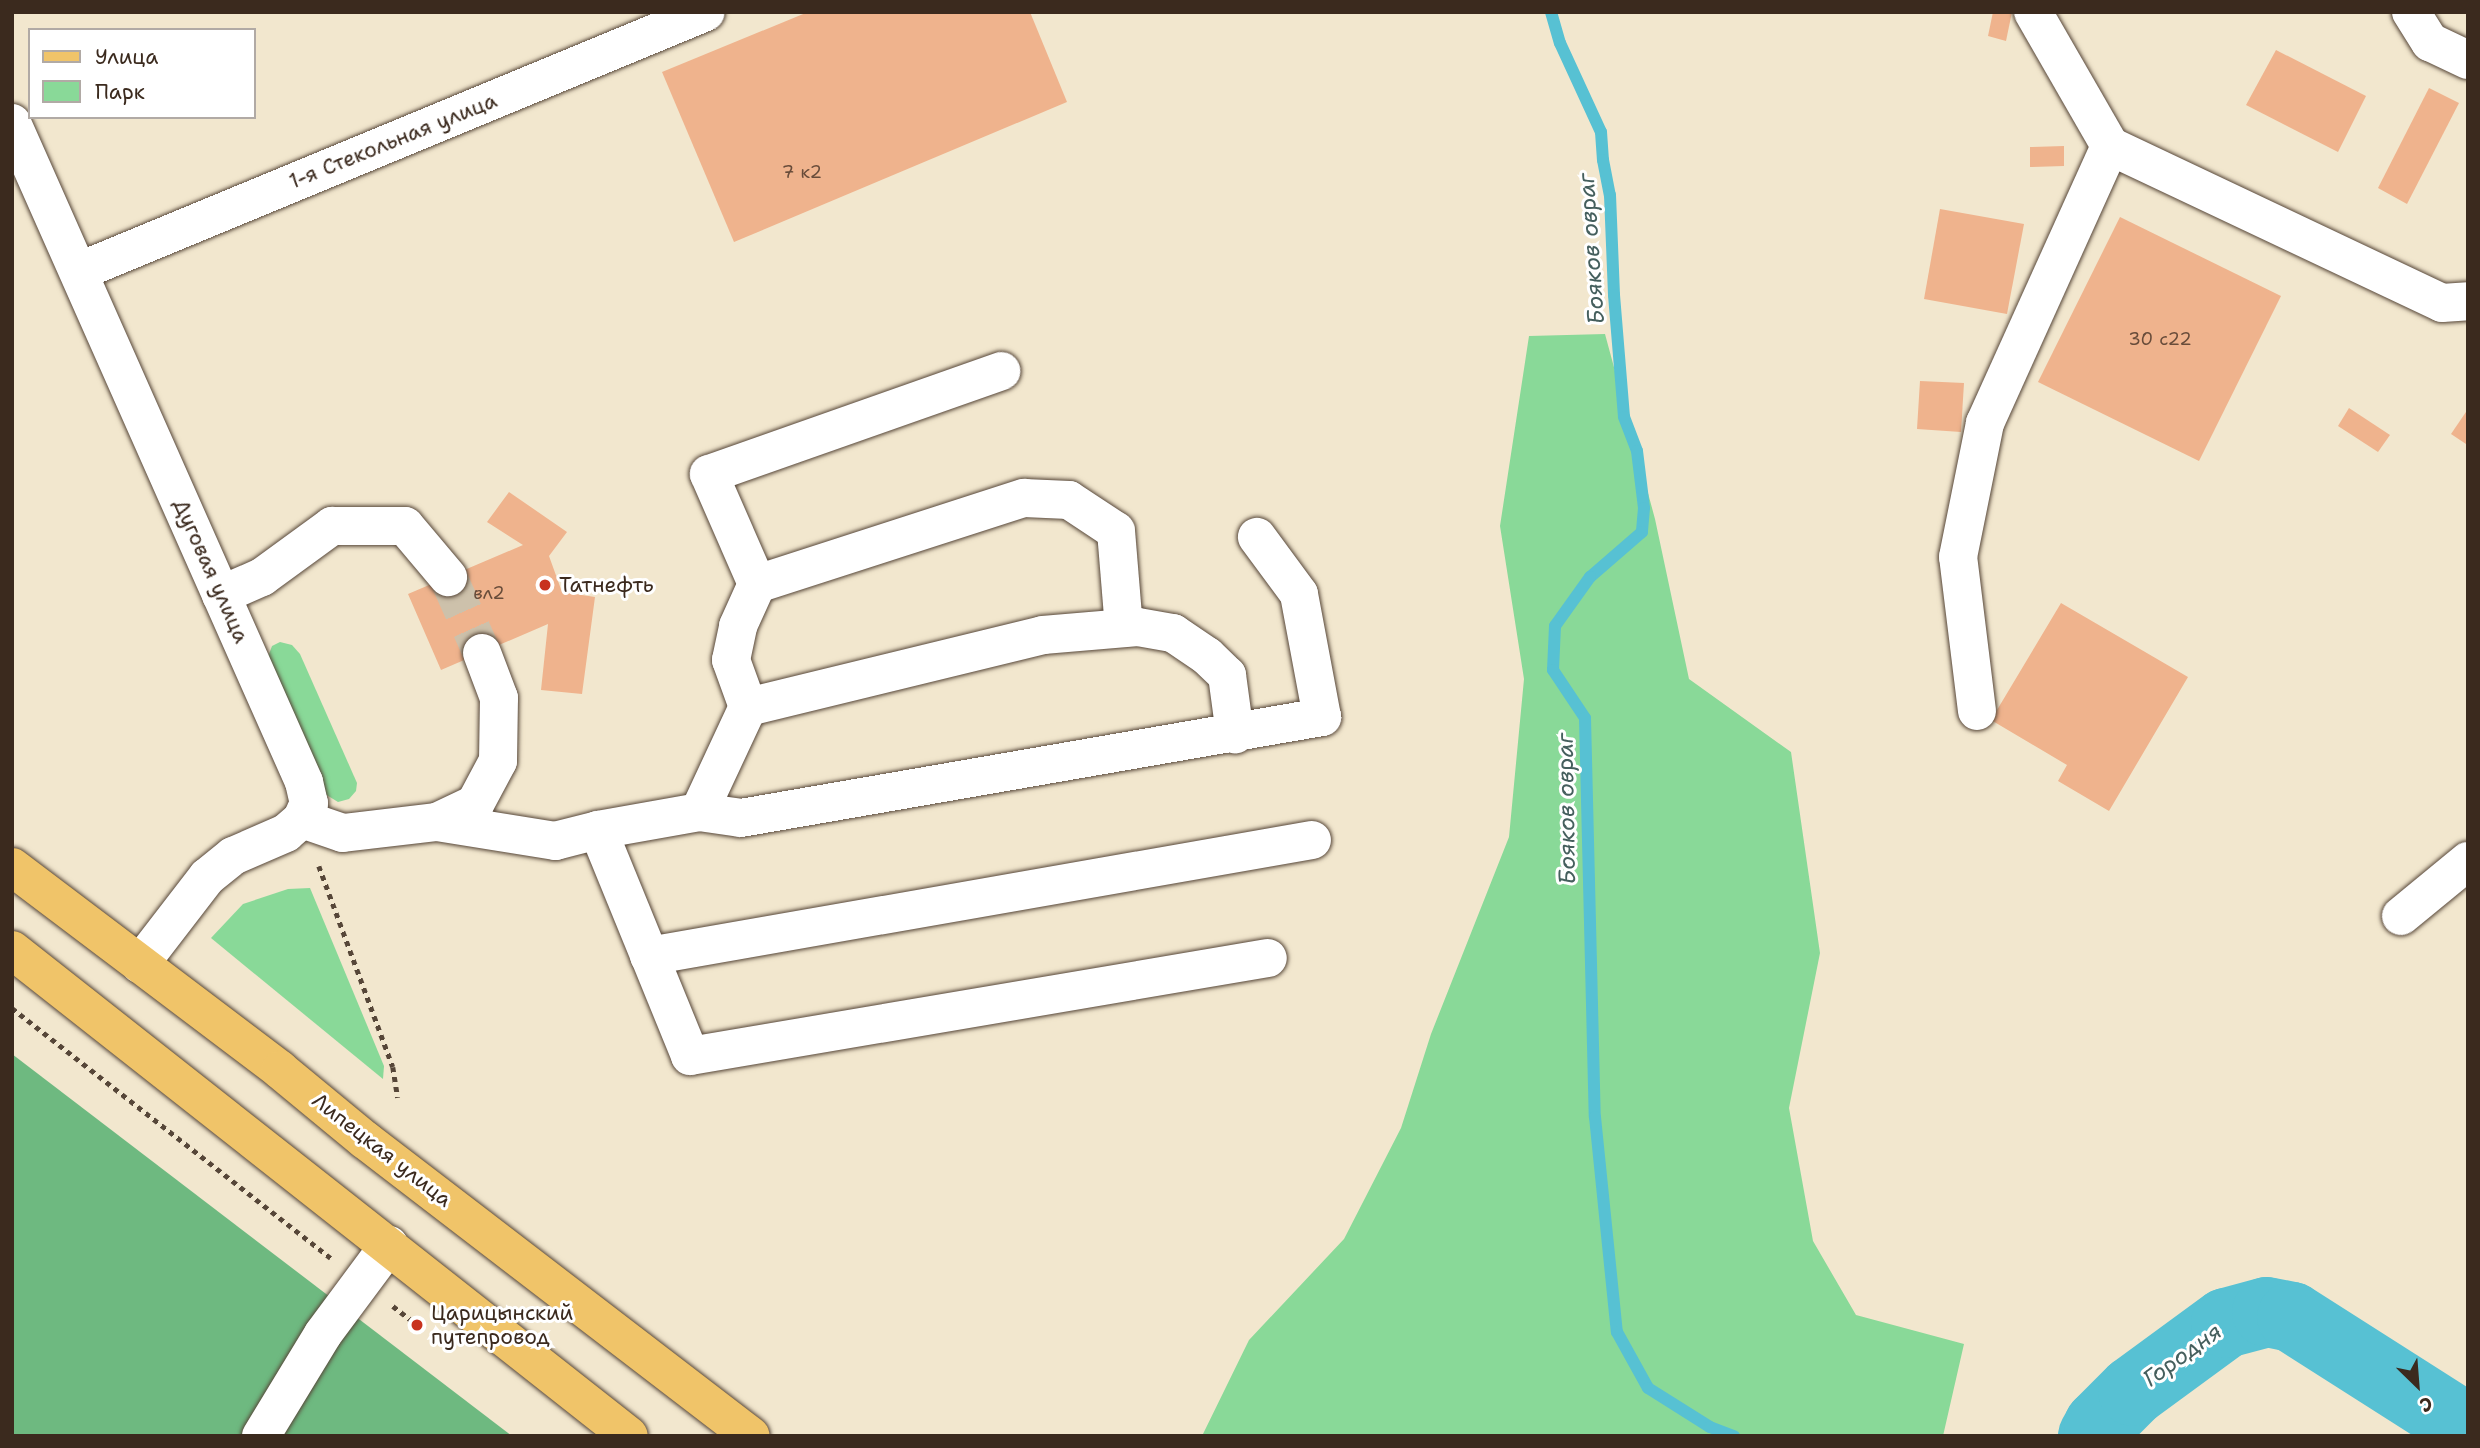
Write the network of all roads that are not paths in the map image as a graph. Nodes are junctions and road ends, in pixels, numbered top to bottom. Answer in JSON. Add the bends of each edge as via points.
{"nodes":[{"id":1,"x":706,"y":12,"type":"edge"},
{"id":2,"x":2033,"y":12,"type":"edge"},
{"id":3,"x":2411,"y":12,"type":"edge"},
{"id":4,"x":2468,"y":60,"type":"edge"},
{"id":5,"x":12,"y":123,"type":"edge"},
{"id":6,"x":2110,"y":146,"type":"junction"},
{"id":7,"x":22,"y":173,"type":"edge"},
{"id":8,"x":80,"y":271,"type":"junction"},
{"id":9,"x":2468,"y":301,"type":"edge"},
{"id":10,"x":1001,"y":371,"type":"dead end"},
{"id":11,"x":1257,"y":537,"type":"dead end"},
{"id":12,"x":448,"y":577,"type":"tunnel mouth"},
{"id":13,"x":757,"y":584,"type":"junction"},
{"id":14,"x":222,"y":595,"type":"junction"},
{"id":15,"x":1124,"y":628,"type":"junction"},
{"id":16,"x":482,"y":653,"type":"tunnel mouth"},
{"id":17,"x":748,"y":707,"type":"junction"},
{"id":18,"x":1977,"y":711,"type":"dead end"},
{"id":19,"x":1236,"y":734,"type":"junction"},
{"id":20,"x":699,"y":812,"type":"junction"},
{"id":21,"x":302,"y":819,"type":"junction"},
{"id":22,"x":437,"y":822,"type":"junction"},
{"id":23,"x":598,"y":830,"type":"junction"},
{"id":24,"x":1312,"y":840,"type":"dead end"},
{"id":25,"x":2468,"y":861,"type":"edge"},
{"id":26,"x":12,"y":867,"type":"edge"},
{"id":27,"x":2401,"y":916,"type":"dead end"},
{"id":28,"x":12,"y":950,"type":"edge"},
{"id":29,"x":649,"y":956,"type":"junction"},
{"id":30,"x":1268,"y":958,"type":"dead end"},
{"id":31,"x":141,"y":964,"type":"junction"},
{"id":32,"x":389,"y":1245,"type":"junction"},
{"id":33,"x":261,"y":1436,"type":"edge"},
{"id":34,"x":629,"y":1436,"type":"edge"},
{"id":35,"x":751,"y":1436,"type":"edge"}],
"edges":[{"from":1,"to":8,"type":"street","name":"1-я Стекольная улица"},
{"from":2,"to":6,"type":"street"},
{"from":3,"to":4,"type":"street","via":[[2430,42]]},
{"from":5,"to":7,"type":"street","name":"Дуговая улица"},
{"from":6,"to":9,"type":"street","via":[[2442,303]]},
{"from":6,"to":18,"type":"street","via":[[1985,424],[1958,557]]},
{"from":7,"to":8,"type":"street","name":"Дуговая улица"},
{"from":8,"to":14,"type":"street","name":"Дуговая улица"},
{"from":10,"to":13,"type":"street","via":[[709,474]]},
{"from":11,"to":19,"type":"street","via":[[1299,594],[1322,718]]},
{"from":12,"to":14,"type":"street","via":[[405,526],[332,526],[262,577]]},
{"from":13,"to":15,"type":"street","via":[[1024,498],[1069,500],[1116,531]]},
{"from":13,"to":17,"type":"street","via":[[738,625],[731,660]]},
{"from":14,"to":21,"type":"street","name":"Дуговая улица","via":[[304,782],[309,803]]},
{"from":15,"to":17,"type":"street","via":[[1043,635]]},
{"from":15,"to":19,"type":"street","via":[[1173,633],[1207,656],[1227,675]]},
{"from":16,"to":22,"type":"street","via":[[499,698],[498,761],[475,804]]},
{"from":17,"to":20,"type":"street"},
{"from":19,"to":20,"type":"street","via":[[741,818]]},
{"from":20,"to":23,"type":"street"},
{"from":21,"to":22,"type":"street","via":[[343,833]]},
{"from":21,"to":31,"type":"street","via":[[286,833],[233,856],[207,877]]},
{"from":22,"to":23,"type":"street","via":[[555,841]]},
{"from":23,"to":29,"type":"street"},
{"from":24,"to":29,"type":"street"},
{"from":25,"to":27,"type":"street"},
{"from":26,"to":31,"type":"main road","name":"Липецкая улица"},
{"from":28,"to":32,"type":"main road"},
{"from":29,"to":30,"type":"street","via":[[690,1056]]},
{"from":31,"to":35,"type":"main road","name":"Липецкая улица"},
{"from":32,"to":33,"type":"street","via":[[323,1334]]},
{"from":32,"to":34,"type":"main road"}]}
